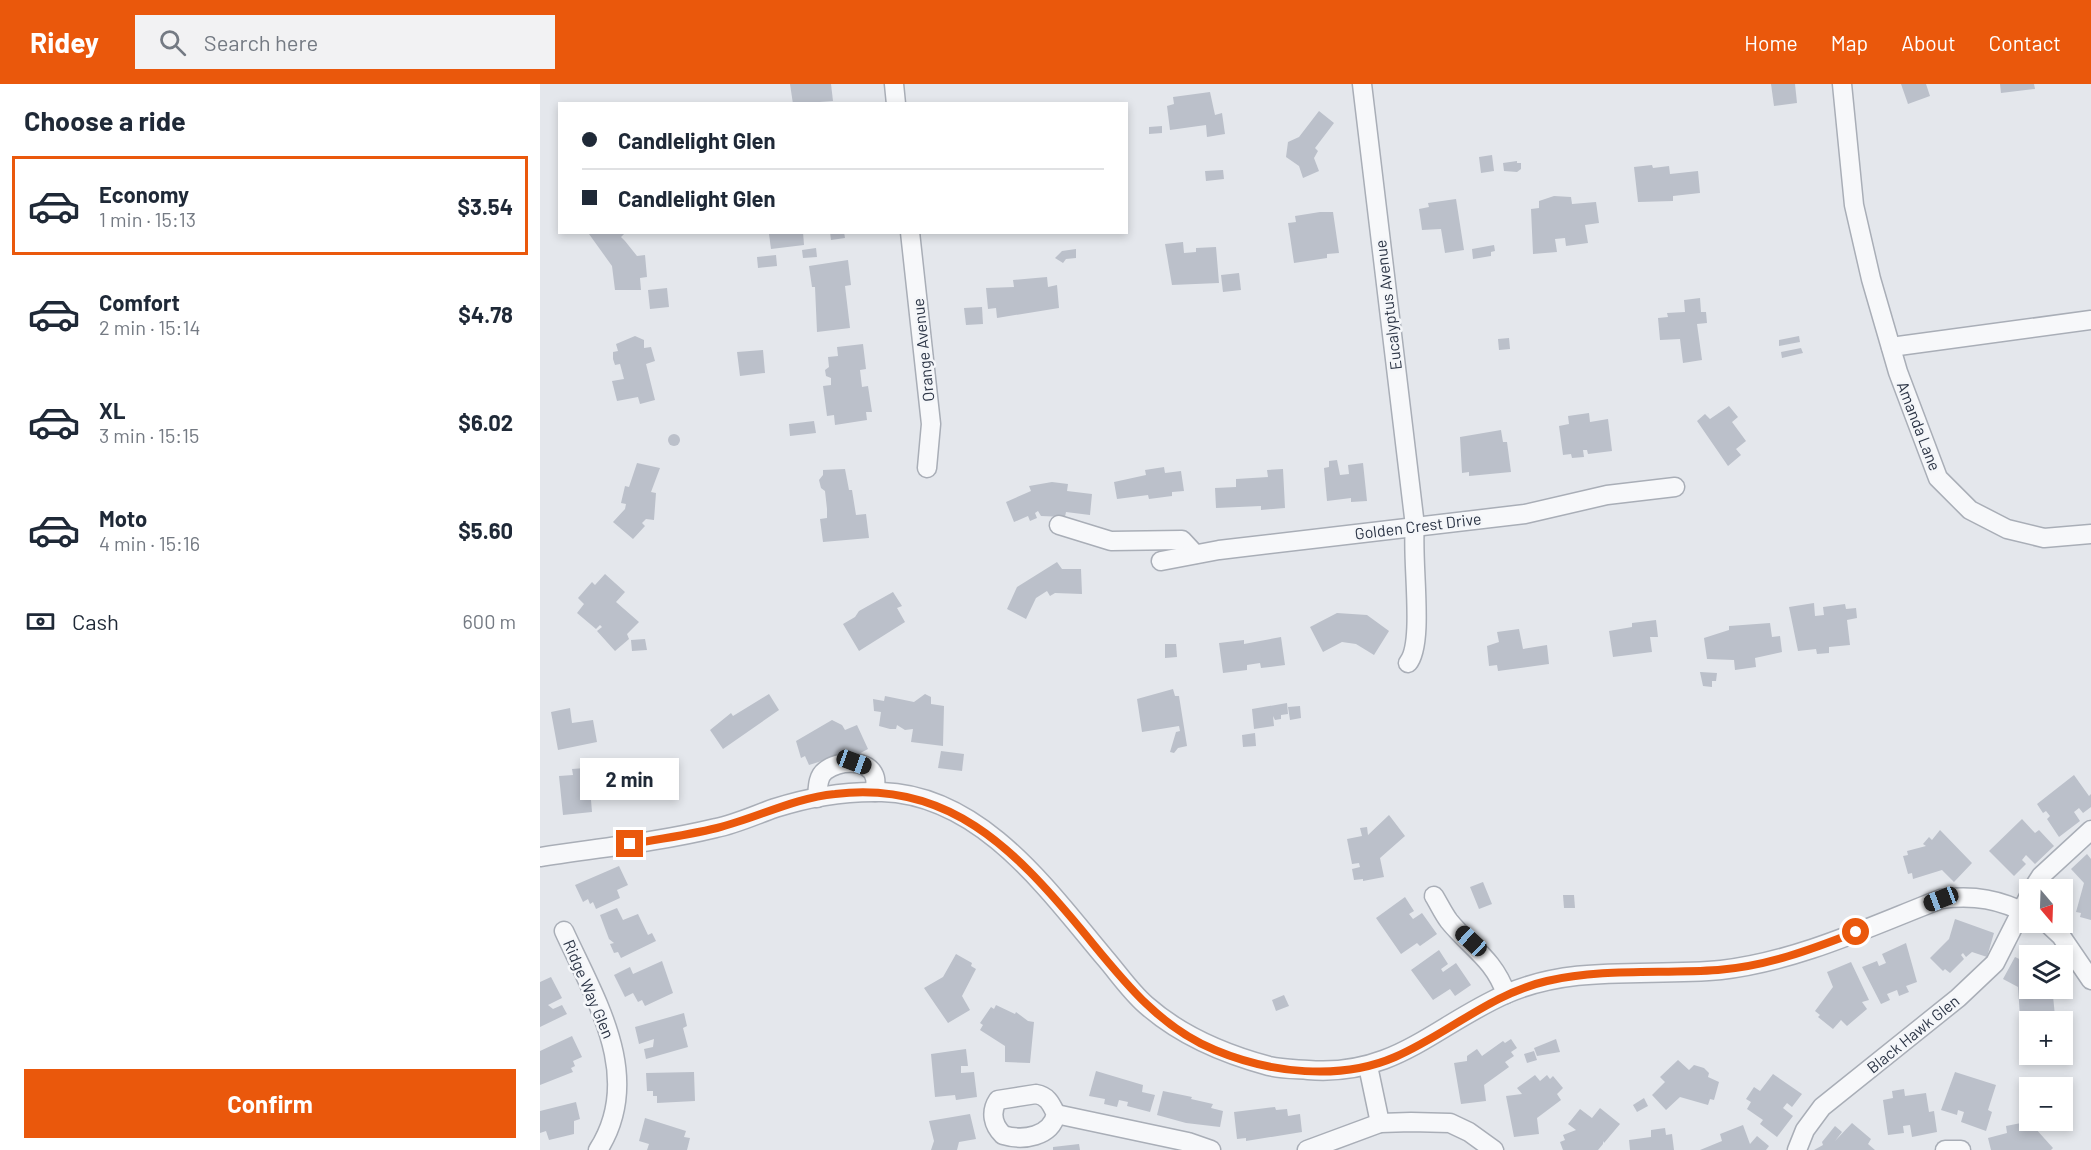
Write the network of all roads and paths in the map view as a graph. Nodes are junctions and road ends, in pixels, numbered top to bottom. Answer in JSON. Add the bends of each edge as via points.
{"nodes":[{"id":1,"x":894,"y":84,"type":"edge"},
{"id":2,"x":1362,"y":84,"type":"edge"},
{"id":3,"x":1842,"y":84,"type":"edge"},
{"id":4,"x":896,"y":102,"type":"edge"},
{"id":5,"x":910,"y":234,"type":"edge"},
{"id":6,"x":2091,"y":320,"type":"edge"},
{"id":7,"x":1891,"y":347,"type":"junction"},
{"id":8,"x":927,"y":468,"type":"dead end"},
{"id":9,"x":1675,"y":487,"type":"dead end"},
{"id":10,"x":1059,"y":525,"type":"dead end"},
{"id":11,"x":1415,"y":526,"type":"junction"},
{"id":12,"x":2091,"y":534,"type":"edge"},
{"id":13,"x":1195,"y":554,"type":"junction"},
{"id":14,"x":1161,"y":561,"type":"dead end"},
{"id":15,"x":1408,"y":663,"type":"dead end"},
{"id":16,"x":875,"y":792,"type":"junction"},
{"id":17,"x":817,"y":798,"type":"junction"},
{"id":18,"x":2091,"y":830,"type":"edge"},
{"id":19,"x":540,"y":857,"type":"edge"},
{"id":20,"x":2039,"y":879,"type":"edge"},
{"id":21,"x":1434,"y":896,"type":"dead end"},
{"id":22,"x":2019,"y":905,"type":"edge"},
{"id":23,"x":2019,"y":919,"type":"edge"},
{"id":24,"x":564,"y":931,"type":"dead end"},
{"id":25,"x":2058,"y":933,"type":"edge"},
{"id":26,"x":2091,"y":980,"type":"edge"},
{"id":27,"x":1506,"y":994,"type":"junction"},
{"id":28,"x":1368,"y":1066,"type":"junction"},
{"id":29,"x":1056,"y":1114,"type":"dead end"},
{"id":30,"x":1380,"y":1123,"type":"junction"},
{"id":31,"x":598,"y":1150,"type":"edge"},
{"id":32,"x":1211,"y":1150,"type":"edge"},
{"id":33,"x":1307,"y":1150,"type":"edge"},
{"id":34,"x":1494,"y":1150,"type":"edge"},
{"id":35,"x":1797,"y":1150,"type":"edge"},
{"id":36,"x":1945,"y":1150,"type":"edge"},
{"id":37,"x":1961,"y":1150,"type":"edge"}],
"edges":[{"from":1,"to":4,"type":"street"},
{"from":2,"to":11,"type":"street","name":"Eucalyptus Avenue"},
{"from":3,"to":7,"type":"street","name":"Amanda Lane","via":[[1854,205]]},
{"from":5,"to":8,"type":"street","name":"Orange Avenue","via":[[931,424]]},
{"from":6,"to":7,"type":"street"},
{"from":7,"to":12,"type":"street","name":"Amanda Lane","via":[[1938,478],[1970,510],[2007,529],[2044,538]]},
{"from":9,"to":11,"type":"street","name":"Golden Crest Drive","via":[[1607,495],[1525,514]]},
{"from":10,"to":13,"type":"street","via":[[1111,542],[1182,540]]},
{"from":11,"to":13,"type":"street","name":"Golden Crest Drive"},
{"from":11,"to":15,"type":"street","name":"Eucalyptus Avenue","via":[[1416,645]]},
{"from":13,"to":14,"type":"street","name":"Golden Crest Drive"},
{"from":16,"to":17,"type":"street"},
{"from":16,"to":17,"type":"street","via":[[869,768],[854,762],[824,772]]},
{"from":16,"to":28,"type":"street","via":[[950,810],[993,837],[1037,877],[1142,1001],[1163,1019],[1214,1050],[1275,1067],[1329,1072]]},
{"from":17,"to":19,"type":"street","via":[[719,828]]},
{"from":18,"to":20,"type":"street"},
{"from":21,"to":27,"type":"street","via":[[1449,921],[1500,975]]},
{"from":22,"to":27,"type":"street","via":[[1961,897],[1941,899],[1791,957],[1720,969],[1583,974]]},
{"from":23,"to":35,"type":"street","name":"Black Hawk Glen","via":[[1995,963],[1958,998],[1822,1107],[1805,1130]]},
{"from":24,"to":31,"type":"street","name":"Ridge Way Glen","via":[[609,1030],[617,1059],[619,1087],[615,1112]]},
{"from":25,"to":26,"type":"street"},
{"from":27,"to":28,"type":"street","via":[[1395,1057]]},
{"from":28,"to":30,"type":"street"},
{"from":29,"to":32,"type":"street"},
{"from":30,"to":33,"type":"street"},
{"from":30,"to":34,"type":"street","via":[[1450,1123]]},
{"from":36,"to":37,"type":"street"}]}
